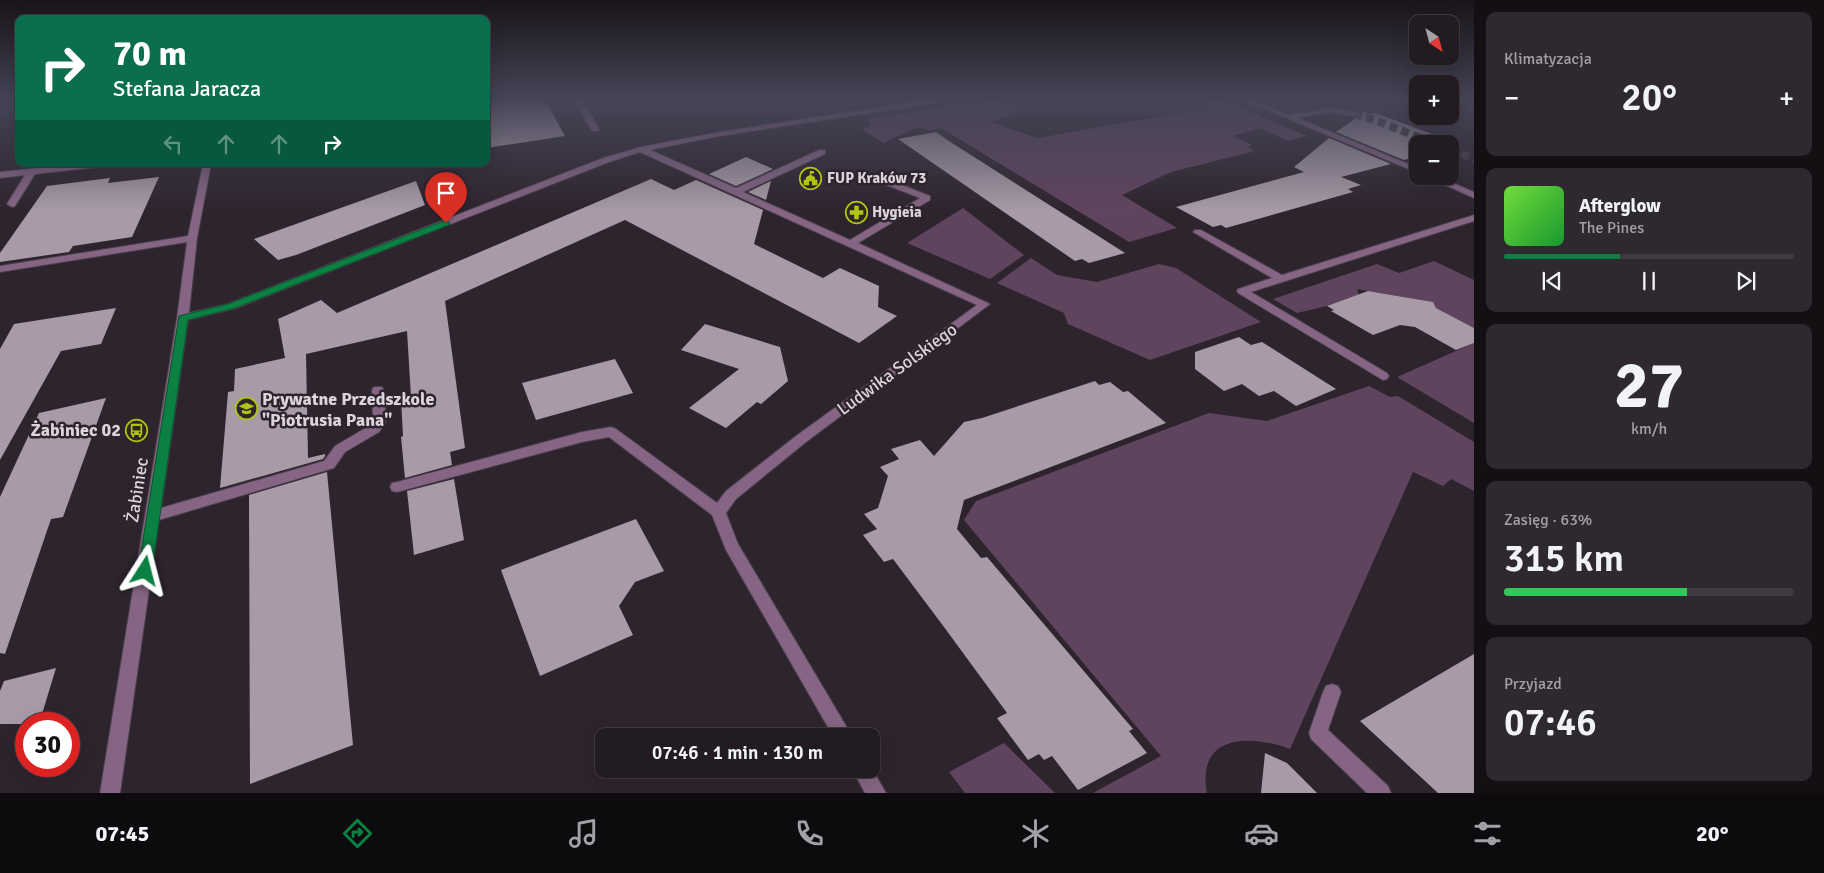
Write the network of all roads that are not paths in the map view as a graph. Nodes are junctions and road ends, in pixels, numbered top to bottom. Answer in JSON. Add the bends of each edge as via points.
{"nodes":[{"id":1,"x":704,"y":137,"type":"edge"},
{"id":2,"x":1336,"y":137,"type":"edge"},
{"id":3,"x":641,"y":149,"type":"junction"},
{"id":4,"x":822,"y":152,"type":"dead end"},
{"id":5,"x":73,"y":167,"type":"edge"},
{"id":6,"x":206,"y":167,"type":"edge"},
{"id":7,"x":1409,"y":167,"type":"edge"},
{"id":8,"x":32,"y":172,"type":"junction"},
{"id":9,"x":0,"y":175,"type":"edge"},
{"id":10,"x":879,"y":179,"type":"dead end"},
{"id":11,"x":1450,"y":185,"type":"edge"},
{"id":12,"x":738,"y":191,"type":"junction"},
{"id":13,"x":1474,"y":195,"type":"edge"},
{"id":14,"x":12,"y":204,"type":"dead end"},
{"id":15,"x":1474,"y":218,"type":"edge"},
{"id":16,"x":1198,"y":232,"type":"dead end"},
{"id":17,"x":192,"y":238,"type":"junction"},
{"id":18,"x":851,"y":243,"type":"junction"},
{"id":19,"x":0,"y":269,"type":"edge"},
{"id":20,"x":1281,"y":279,"type":"junction"},
{"id":21,"x":183,"y":318,"type":"junction"},
{"id":22,"x":1383,"y":376,"type":"dead end"},
{"id":23,"x":378,"y":390,"type":"dead end"},
{"id":24,"x":397,"y":487,"type":"dead end"},
{"id":25,"x":718,"y":512,"type":"junction"},
{"id":26,"x":153,"y":516,"type":"junction"},
{"id":27,"x":1332,"y":692,"type":"dead end"},
{"id":28,"x":838,"y":728,"type":"edge"},
{"id":29,"x":867,"y":778,"type":"edge"},
{"id":30,"x":110,"y":793,"type":"edge"},
{"id":31,"x":876,"y":793,"type":"edge"},
{"id":32,"x":1380,"y":793,"type":"edge"}],
"edges":[{"from":1,"to":3,"type":"street"},
{"from":2,"to":7,"type":"street"},
{"from":3,"to":12,"type":"street","name":"Ludwika Solskiego"},
{"from":3,"to":21,"type":"street","via":[[232,306]]},
{"from":4,"to":12,"type":"street"},
{"from":5,"to":8,"type":"street"},
{"from":6,"to":17,"type":"street","name":"Żabiniec"},
{"from":8,"to":9,"type":"street"},
{"from":8,"to":14,"type":"street"},
{"from":10,"to":18,"type":"street","via":[[927,198]]},
{"from":11,"to":13,"type":"street"},
{"from":12,"to":18,"type":"street","name":"Ludwika Solskiego"},
{"from":15,"to":20,"type":"street"},
{"from":16,"to":20,"type":"street"},
{"from":17,"to":19,"type":"street"},
{"from":17,"to":21,"type":"street","name":"Żabiniec"},
{"from":18,"to":25,"type":"street","name":"Ludwika Solskiego","via":[[985,304],[801,439],[731,495]]},
{"from":20,"to":22,"type":"street","via":[[1242,291]]},
{"from":21,"to":26,"type":"street","name":"Żabiniec"},
{"from":23,"to":26,"type":"street","via":[[380,422],[340,449],[329,465]]},
{"from":24,"to":25,"type":"street","via":[[611,432]]},
{"from":25,"to":28,"type":"street","via":[[731,546]]},
{"from":26,"to":30,"type":"street","name":"Żabiniec"},
{"from":27,"to":32,"type":"street","via":[[1318,733]]},
{"from":29,"to":31,"type":"street"}]}
